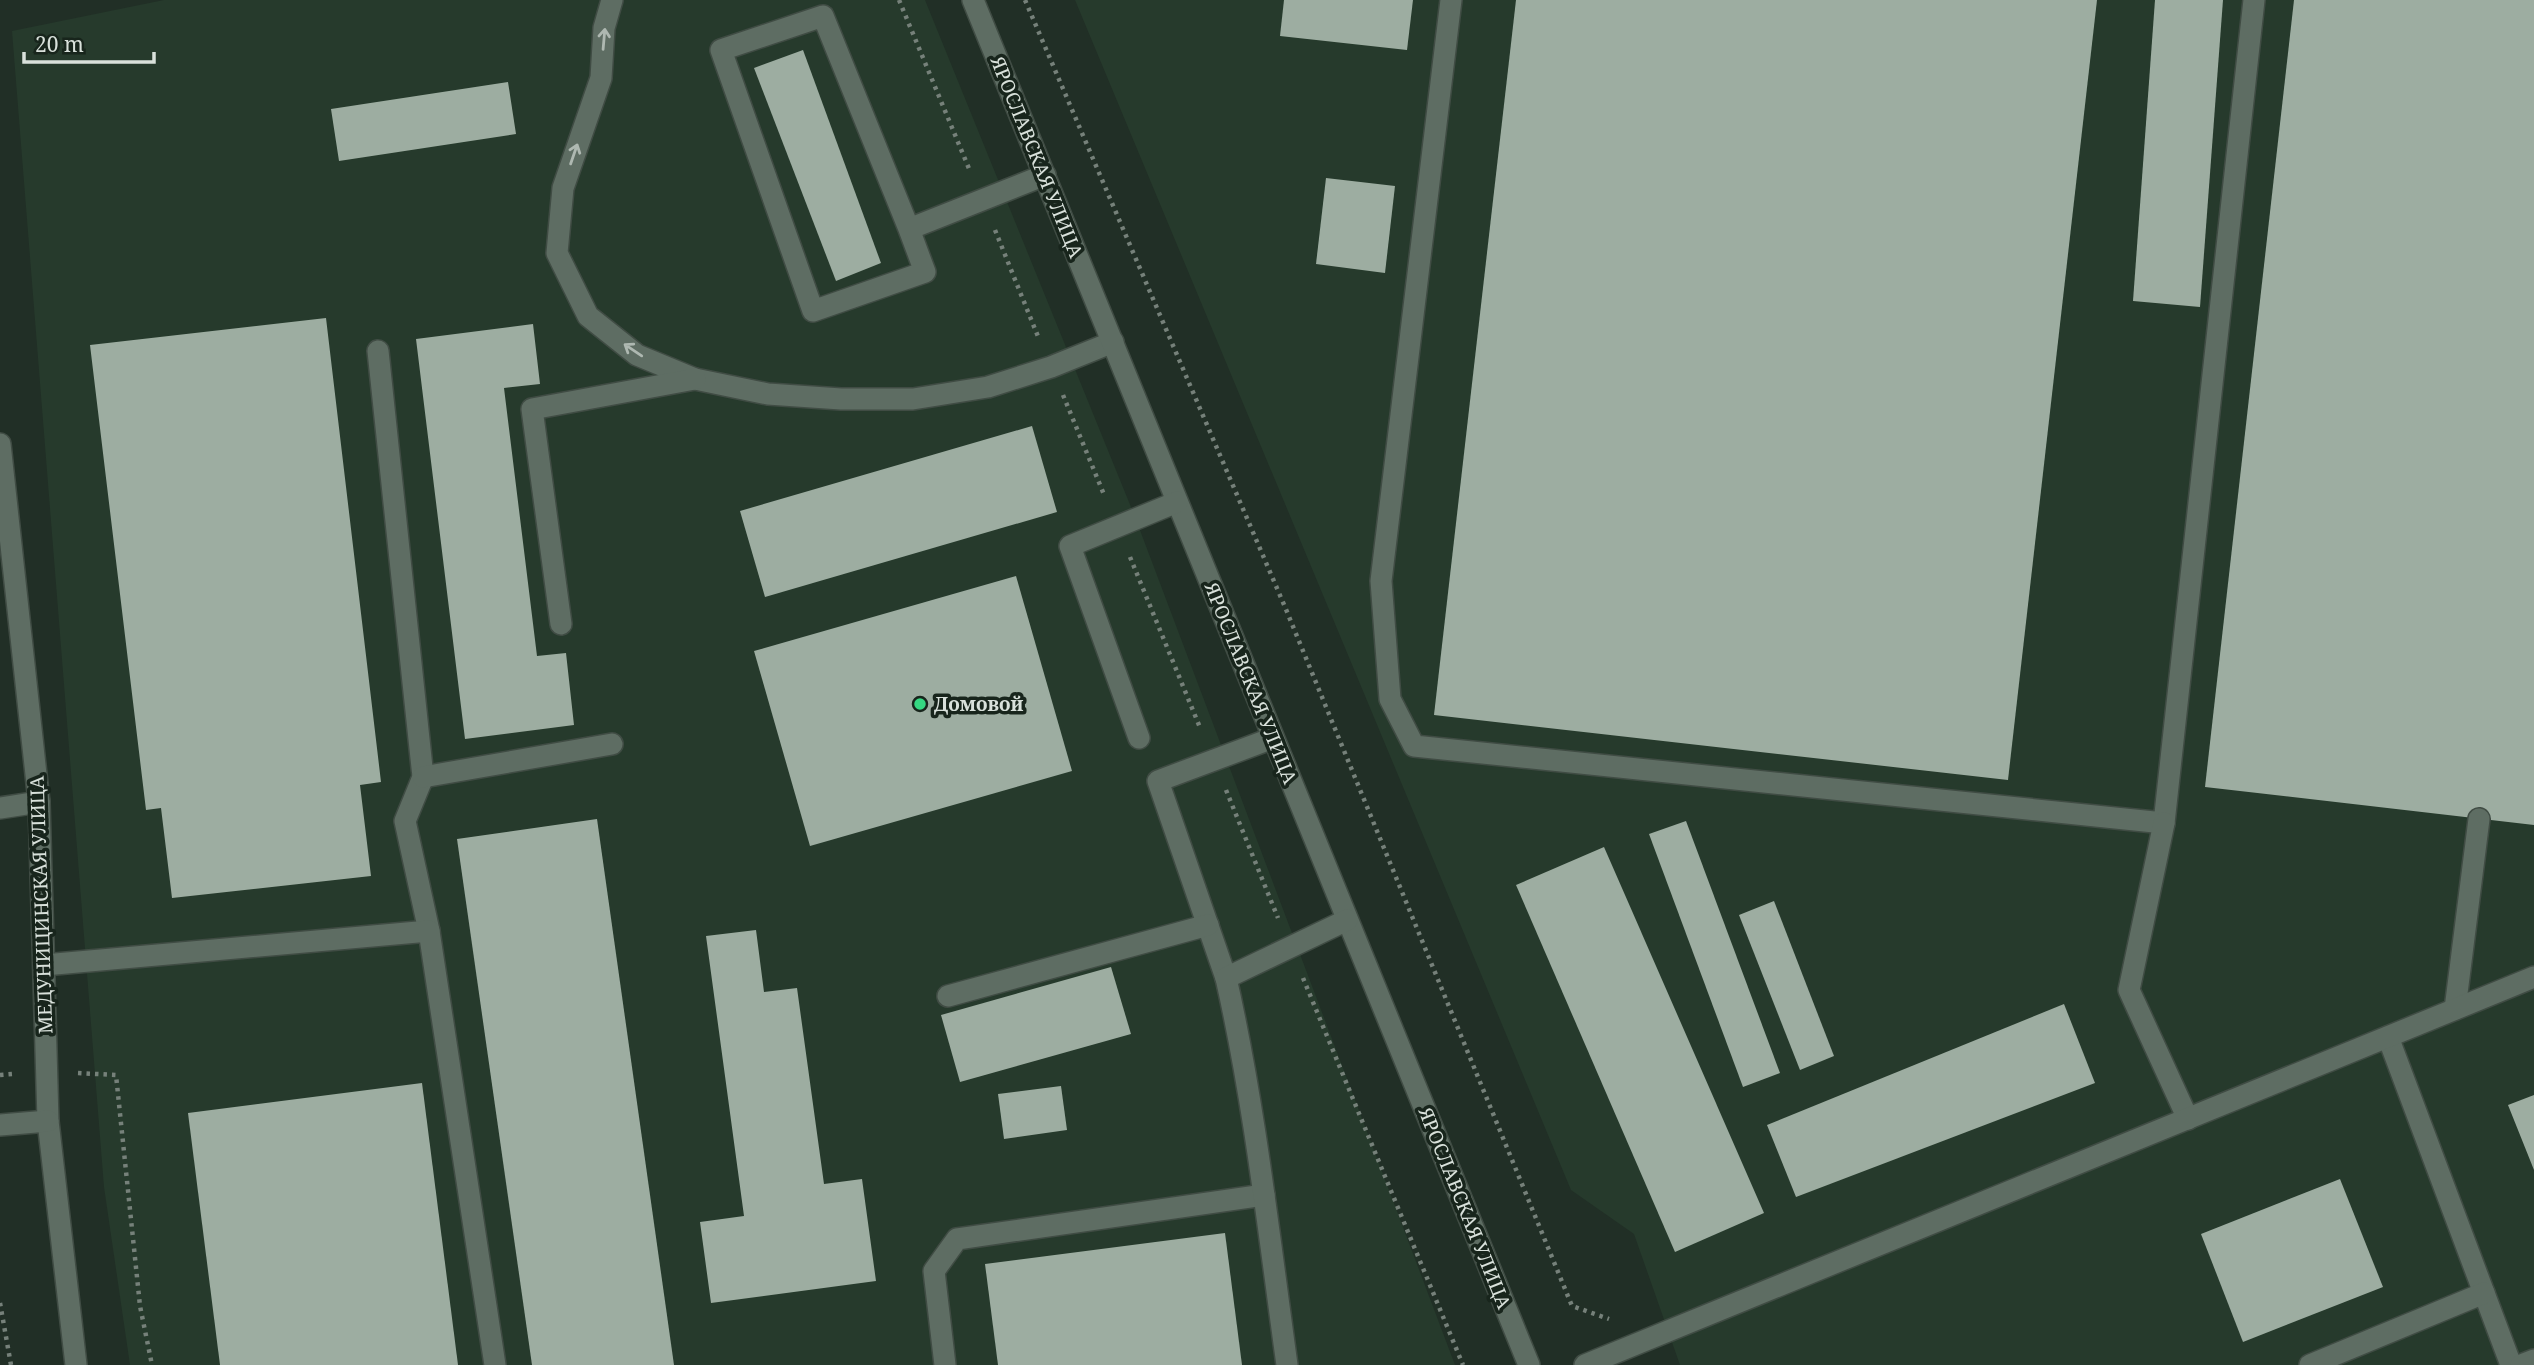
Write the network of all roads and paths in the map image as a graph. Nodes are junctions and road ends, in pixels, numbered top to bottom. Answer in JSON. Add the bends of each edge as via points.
{"nodes":[{"id":1,"x":612,"y":0,"type":"edge"},
{"id":2,"x":899,"y":0,"type":"edge"},
{"id":3,"x":973,"y":0,"type":"edge"},
{"id":4,"x":1025,"y":0,"type":"edge"},
{"id":5,"x":1451,"y":0,"type":"edge"},
{"id":6,"x":2254,"y":0,"type":"edge"},
{"id":7,"x":1045,"y":175,"type":"junction"},
{"id":8,"x":982,"y":200,"type":"junction"},
{"id":9,"x":909,"y":229,"type":"junction"},
{"id":10,"x":1113,"y":342,"type":"junction"},
{"id":11,"x":379,"y":351,"type":"dead end"},
{"id":12,"x":1051,"y":367,"type":"junction"},
{"id":13,"x":695,"y":379,"type":"junction"},
{"id":14,"x":0,"y":444,"type":"edge"},
{"id":15,"x":1177,"y":502,"type":"junction"},
{"id":16,"x":1117,"y":526,"type":"junction"},
{"id":17,"x":561,"y":624,"type":"dead end"},
{"id":18,"x":1139,"y":738,"type":"dead end"},
{"id":19,"x":1273,"y":738,"type":"junction"},
{"id":20,"x":611,"y":744,"type":"dead end"},
{"id":21,"x":1213,"y":760,"type":"junction"},
{"id":22,"x":423,"y":777,"type":"junction"},
{"id":23,"x":39,"y":802,"type":"junction"},
{"id":24,"x":0,"y":808,"type":"edge"},
{"id":25,"x":2479,"y":819,"type":"dead end"},
{"id":26,"x":2164,"y":823,"type":"junction"},
{"id":27,"x":1347,"y":920,"type":"junction"},
{"id":28,"x":1208,"y":925,"type":"junction"},
{"id":29,"x":429,"y":931,"type":"junction"},
{"id":30,"x":1290,"y":947,"type":"junction"},
{"id":31,"x":44,"y":965,"type":"junction"},
{"id":32,"x":2534,"y":977,"type":"edge"},
{"id":33,"x":1226,"y":978,"type":"junction"},
{"id":34,"x":948,"y":996,"type":"dead end"},
{"id":35,"x":2455,"y":1009,"type":"junction"},
{"id":36,"x":2388,"y":1037,"type":"junction"},
{"id":37,"x":47,"y":1072,"type":"junction"},
{"id":38,"x":0,"y":1075,"type":"edge"},
{"id":39,"x":2188,"y":1119,"type":"junction"},
{"id":40,"x":48,"y":1121,"type":"junction"},
{"id":41,"x":0,"y":1125,"type":"edge"},
{"id":42,"x":1264,"y":1195,"type":"junction"},
{"id":43,"x":2484,"y":1293,"type":"junction"},
{"id":44,"x":0,"y":1303,"type":"edge"},
{"id":45,"x":1573,"y":1306,"type":"dead end"},
{"id":46,"x":2534,"y":1360,"type":"edge"},
{"id":47,"x":11,"y":1365,"type":"edge"},
{"id":48,"x":76,"y":1365,"type":"edge"},
{"id":49,"x":152,"y":1365,"type":"edge"},
{"id":50,"x":495,"y":1365,"type":"edge"},
{"id":51,"x":945,"y":1365,"type":"edge"},
{"id":52,"x":1287,"y":1365,"type":"edge"},
{"id":53,"x":1463,"y":1365,"type":"edge"},
{"id":54,"x":1529,"y":1365,"type":"edge"},
{"id":55,"x":1585,"y":1365,"type":"edge"},
{"id":56,"x":2310,"y":1365,"type":"edge"},
{"id":57,"x":2511,"y":1365,"type":"edge"},
{"id":58,"x":2521,"y":1365,"type":"edge"}],
"edges":[{"from":13,"to":1,"type":"street","one_way":true,"via":[[636,355],[588,316],[557,253],[563,188],[601,78],[604,29]]},
{"from":2,"to":8,"type":"path"},
{"from":3,"to":7,"type":"street","name":"ЯРОСЛАВСКАЯ УЛИЦА"},
{"from":4,"to":45,"type":"path","via":[[1285,607]]},
{"from":5,"to":26,"type":"street","via":[[1381,581],[1390,699],[1414,746]]},
{"from":6,"to":26,"type":"street"},
{"from":7,"to":8,"type":"street"},
{"from":7,"to":10,"type":"street","name":"ЯРОСЛАВСКАЯ УЛИЦА"},
{"from":8,"to":9,"type":"street"},
{"from":8,"to":12,"type":"path"},
{"from":9,"to":9,"type":"street","via":[[925,272],[813,312],[721,50],[823,16]]},
{"from":10,"to":12,"type":"street"},
{"from":10,"to":15,"type":"street","name":"ЯРОСЛАВСКАЯ УЛИЦА"},
{"from":11,"to":22,"type":"street"},
{"from":12,"to":13,"type":"street","via":[[988,387],[913,399],[768,394]]},
{"from":12,"to":16,"type":"path"},
{"from":13,"to":17,"type":"street","via":[[532,409]]},
{"from":14,"to":23,"type":"street","name":"МЕДУНИЦИНСКАЯ УЛИЦА"},
{"from":15,"to":16,"type":"street"},
{"from":15,"to":19,"type":"street","name":"ЯРОСЛАВСКАЯ УЛИЦА"},
{"from":16,"to":18,"type":"street","via":[[1070,546]]},
{"from":16,"to":21,"type":"path"},
{"from":19,"to":21,"type":"street"},
{"from":19,"to":27,"type":"street","name":"ЯРОСЛАВСКАЯ УЛИЦА"},
{"from":20,"to":22,"type":"street"},
{"from":21,"to":28,"type":"street","via":[[1158,781]]},
{"from":21,"to":30,"type":"path"},
{"from":22,"to":29,"type":"street","via":[[405,821]]},
{"from":23,"to":24,"type":"street"},
{"from":23,"to":31,"type":"street","name":"МЕДУНИЦИНСКАЯ УЛИЦА"},
{"from":25,"to":35,"type":"street"},
{"from":26,"to":39,"type":"street","via":[[2129,990]]},
{"from":27,"to":30,"type":"street"},
{"from":27,"to":54,"type":"street","name":"ЯРОСЛАВСКАЯ УЛИЦА"},
{"from":28,"to":33,"type":"street"},
{"from":28,"to":34,"type":"street"},
{"from":29,"to":31,"type":"street"},
{"from":29,"to":50,"type":"street"},
{"from":30,"to":33,"type":"street"},
{"from":30,"to":53,"type":"path"},
{"from":31,"to":37,"type":"street","name":"МЕДУНИЦИНСКАЯ УЛИЦА"},
{"from":32,"to":35,"type":"street"},
{"from":33,"to":42,"type":"street"},
{"from":35,"to":36,"type":"street"},
{"from":36,"to":39,"type":"street"},
{"from":36,"to":43,"type":"street"},
{"from":37,"to":38,"type":"path"},
{"from":37,"to":40,"type":"street","name":"МЕДУНИЦИНСКАЯ УЛИЦА"},
{"from":37,"to":49,"type":"path","via":[[116,1075],[140,1306]]},
{"from":39,"to":55,"type":"street"},
{"from":40,"to":41,"type":"street"},
{"from":40,"to":48,"type":"street","name":"МЕДУНИЦИНСКАЯ УЛИЦА"},
{"from":42,"to":51,"type":"street","via":[[957,1239],[934,1271]]},
{"from":42,"to":52,"type":"street"},
{"from":43,"to":56,"type":"street"},
{"from":43,"to":57,"type":"street"},
{"from":44,"to":47,"type":"path"},
{"from":46,"to":58,"type":"street"}]}
